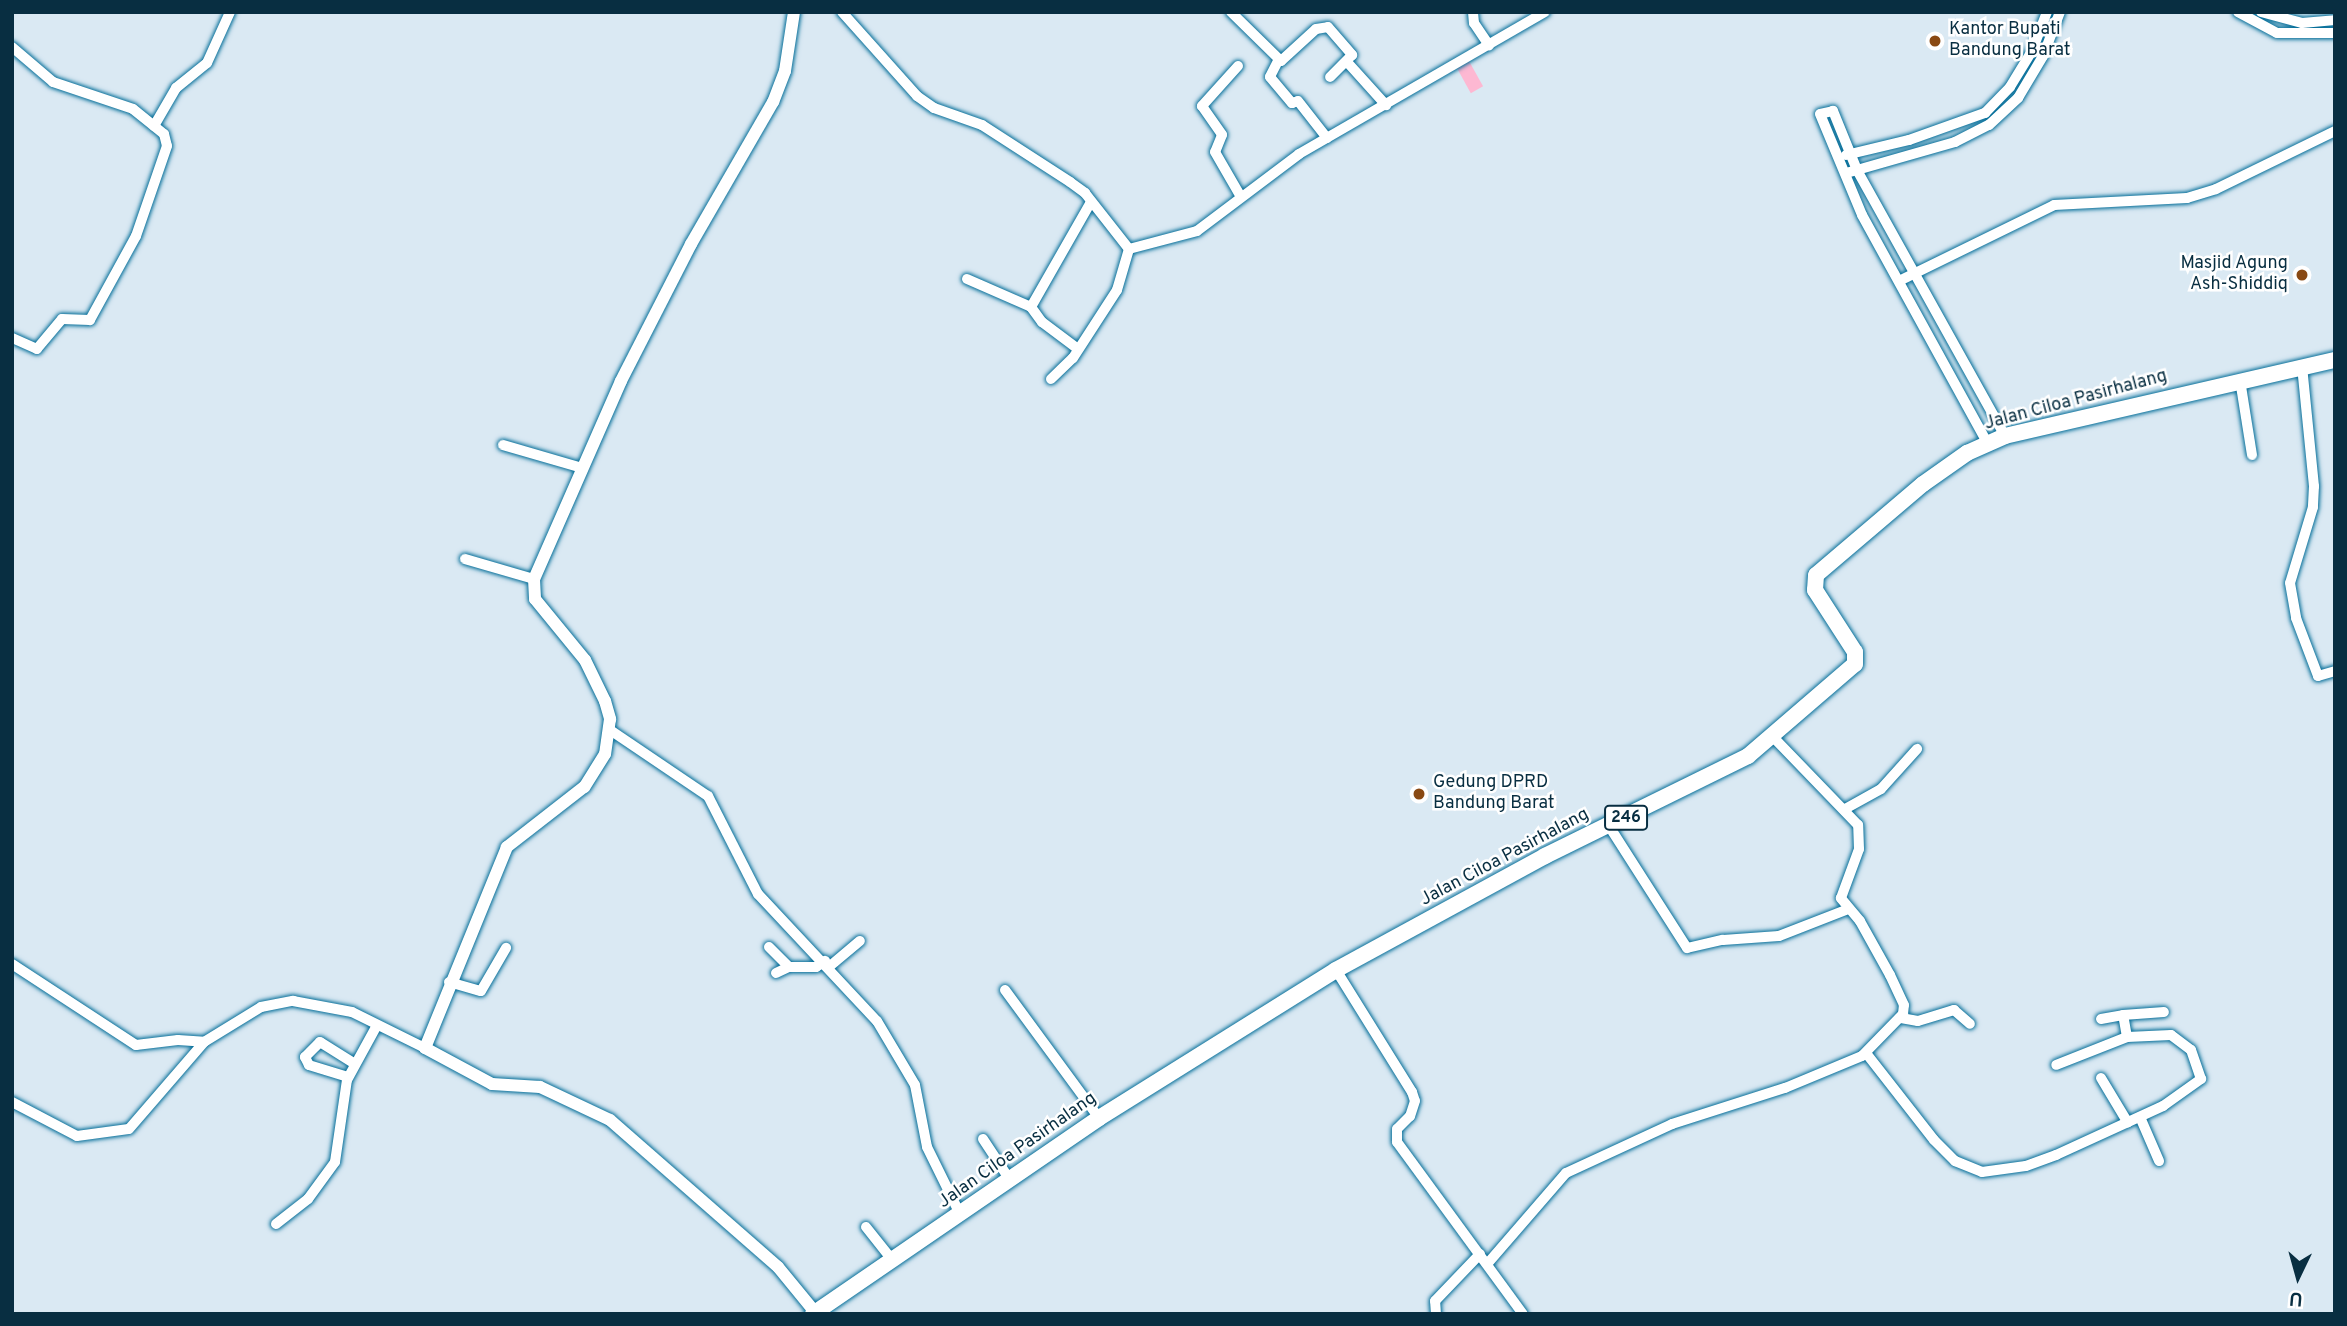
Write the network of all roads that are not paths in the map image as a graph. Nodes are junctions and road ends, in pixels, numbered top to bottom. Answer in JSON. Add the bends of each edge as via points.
{"nodes":[{"id":1,"x":230,"y":12,"type":"edge"},
{"id":2,"x":794,"y":12,"type":"edge"},
{"id":3,"x":842,"y":12,"type":"edge"},
{"id":4,"x":1231,"y":12,"type":"edge"},
{"id":5,"x":1473,"y":12,"type":"edge"},
{"id":6,"x":1545,"y":12,"type":"edge"},
{"id":7,"x":2047,"y":12,"type":"edge"},
{"id":8,"x":2060,"y":12,"type":"edge"},
{"id":9,"x":2238,"y":12,"type":"edge"},
{"id":10,"x":2261,"y":12,"type":"edge"},
{"id":11,"x":2335,"y":20,"type":"edge"},
{"id":12,"x":2335,"y":33,"type":"edge"},
{"id":13,"x":1489,"y":44,"type":"junction"},
{"id":14,"x":12,"y":47,"type":"edge"},
{"id":15,"x":1279,"y":59,"type":"junction"},
{"id":16,"x":1348,"y":63,"type":"junction"},
{"id":17,"x":1238,"y":66,"type":"dead end"},
{"id":18,"x":1329,"y":77,"type":"dead end"},
{"id":19,"x":1387,"y":105,"type":"junction"},
{"id":20,"x":154,"y":126,"type":"junction"},
{"id":21,"x":2335,"y":131,"type":"edge"},
{"id":22,"x":1327,"y":138,"type":"junction"},
{"id":23,"x":1852,"y":154,"type":"junction"},
{"id":24,"x":1839,"y":157,"type":"junction"},
{"id":25,"x":1857,"y":170,"type":"junction"},
{"id":26,"x":1846,"y":173,"type":"junction"},
{"id":27,"x":1241,"y":197,"type":"junction"},
{"id":28,"x":1091,"y":202,"type":"junction"},
{"id":29,"x":1129,"y":249,"type":"junction"},
{"id":30,"x":1913,"y":274,"type":"junction"},
{"id":31,"x":967,"y":279,"type":"dead end"},
{"id":32,"x":1899,"y":281,"type":"junction"},
{"id":33,"x":1031,"y":307,"type":"junction"},
{"id":34,"x":12,"y":338,"type":"edge"},
{"id":35,"x":1078,"y":349,"type":"junction"},
{"id":36,"x":2335,"y":360,"type":"edge"},
{"id":37,"x":2302,"y":366,"type":"junction"},
{"id":38,"x":1051,"y":379,"type":"dead end"},
{"id":39,"x":2240,"y":379,"type":"junction"},
{"id":40,"x":2005,"y":436,"type":"junction"},
{"id":41,"x":1987,"y":442,"type":"junction"},
{"id":42,"x":503,"y":445,"type":"dead end"},
{"id":43,"x":2252,"y":455,"type":"dead end"},
{"id":44,"x":582,"y":468,"type":"junction"},
{"id":45,"x":464,"y":559,"type":"dead end"},
{"id":46,"x":534,"y":579,"type":"junction"},
{"id":47,"x":2335,"y":671,"type":"edge"},
{"id":48,"x":610,"y":730,"type":"junction"},
{"id":49,"x":1772,"y":736,"type":"junction"},
{"id":50,"x":1917,"y":749,"type":"dead end"},
{"id":51,"x":1845,"y":809,"type":"junction"},
{"id":52,"x":1609,"y":826,"type":"junction"},
{"id":53,"x":1846,"y":909,"type":"junction"},
{"id":54,"x":860,"y":941,"type":"dead end"},
{"id":55,"x":769,"y":947,"type":"dead end"},
{"id":56,"x":506,"y":948,"type":"dead end"},
{"id":57,"x":12,"y":964,"type":"edge"},
{"id":58,"x":828,"y":964,"type":"junction"},
{"id":59,"x":789,"y":967,"type":"junction"},
{"id":60,"x":1336,"y":970,"type":"junction"},
{"id":61,"x":776,"y":973,"type":"dead end"},
{"id":62,"x":449,"y":982,"type":"junction"},
{"id":63,"x":1005,"y":990,"type":"dead end"},
{"id":64,"x":2164,"y":1012,"type":"dead end"},
{"id":65,"x":2123,"y":1015,"type":"junction"},
{"id":66,"x":1901,"y":1018,"type":"junction"},
{"id":67,"x":2101,"y":1019,"type":"dead end"},
{"id":68,"x":1970,"y":1024,"type":"dead end"},
{"id":69,"x":376,"y":1027,"type":"junction"},
{"id":70,"x":2127,"y":1037,"type":"junction"},
{"id":71,"x":204,"y":1042,"type":"junction"},
{"id":72,"x":425,"y":1048,"type":"junction"},
{"id":73,"x":1866,"y":1053,"type":"junction"},
{"id":74,"x":355,"y":1064,"type":"junction"},
{"id":75,"x":2056,"y":1065,"type":"dead end"},
{"id":76,"x":348,"y":1077,"type":"junction"},
{"id":77,"x":2101,"y":1078,"type":"dead end"},
{"id":78,"x":12,"y":1102,"type":"edge"},
{"id":79,"x":2140,"y":1117,"type":"junction"},
{"id":80,"x":1099,"y":1118,"type":"junction"},
{"id":81,"x":2127,"y":1123,"type":"junction"},
{"id":82,"x":983,"y":1139,"type":"dead end"},
{"id":83,"x":2159,"y":1161,"type":"dead end"},
{"id":84,"x":1010,"y":1180,"type":"junction"},
{"id":85,"x":960,"y":1214,"type":"junction"},
{"id":86,"x":276,"y":1224,"type":"dead end"},
{"id":87,"x":866,"y":1227,"type":"dead end"},
{"id":88,"x":1480,"y":1254,"type":"junction"},
{"id":89,"x":893,"y":1261,"type":"junction"},
{"id":90,"x":1488,"y":1263,"type":"junction"},
{"id":91,"x":815,"y":1313,"type":"edge"},
{"id":92,"x":1436,"y":1314,"type":"edge"},
{"id":93,"x":1523,"y":1314,"type":"edge"}],
"edges":[{"from":1,"to":20,"type":"street","via":[[207,63],[176,88]]},
{"from":2,"to":44,"type":"street","via":[[785,71],[773,102],[691,244]]},
{"from":3,"to":28,"type":"street","via":[[917,96],[934,108],[988,129],[1070,182]]},
{"from":4,"to":15,"type":"street"},
{"from":5,"to":13,"type":"street","via":[[1474,23]]},
{"from":6,"to":13,"type":"street"},
{"from":7,"to":23,"type":"street","via":[[2011,87],[1985,113],[1943,130]]},
{"from":8,"to":25,"type":"street","via":[[2043,57],[2018,98],[1998,118],[1955,142]]},
{"from":9,"to":12,"type":"street","via":[[2277,33]]},
{"from":10,"to":11,"type":"street","via":[[2302,23]]},
{"from":13,"to":19,"type":"street"},
{"from":14,"to":20,"type":"street","via":[[53,82],[133,109]]},
{"from":15,"to":16,"type":"street","via":[[1324,25],[1352,52]]},
{"from":15,"to":22,"type":"street","via":[[1270,77],[1292,103],[1298,101]]},
{"from":16,"to":18,"type":"street"},
{"from":16,"to":19,"type":"street"},
{"from":17,"to":27,"type":"street","via":[[1202,107],[1222,135],[1215,152]]},
{"from":19,"to":22,"type":"street"},
{"from":20,"to":34,"type":"street","via":[[164,134],[167,146],[136,236],[95,313],[85,323],[62,319],[37,349]]},
{"from":21,"to":30,"type":"street","via":[[2216,189],[2187,198],[2054,205]]},
{"from":22,"to":27,"type":"street"},
{"from":23,"to":24,"type":"street"},
{"from":23,"to":24,"type":"street","via":[[1833,111],[1821,114]]},
{"from":23,"to":25,"type":"street"},
{"from":24,"to":26,"type":"street"},
{"from":25,"to":26,"type":"street"},
{"from":25,"to":30,"type":"street"},
{"from":26,"to":32,"type":"street","via":[[1862,215]]},
{"from":27,"to":29,"type":"street","via":[[1228,211],[1185,237]]},
{"from":28,"to":29,"type":"street"},
{"from":28,"to":33,"type":"street"},
{"from":29,"to":35,"type":"street","via":[[1117,290]]},
{"from":30,"to":32,"type":"street"},
{"from":30,"to":40,"type":"street"},
{"from":31,"to":33,"type":"street"},
{"from":32,"to":41,"type":"street"},
{"from":33,"to":35,"type":"street","via":[[1042,322]]},
{"from":35,"to":38,"type":"street"},
{"from":36,"to":37,"type":"main road","name":"Jalan Ciloa Pasirhalang","number":"246"},
{"from":37,"to":39,"type":"main road","name":"Jalan Ciloa Pasirhalang","number":"246"},
{"from":37,"to":47,"type":"street","via":[[2311,423],[2313,496],[2290,583],[2296,618],[2318,676]]},
{"from":39,"to":40,"type":"main road","name":"Jalan Ciloa Pasirhalang","number":"246"},
{"from":39,"to":43,"type":"street"},
{"from":40,"to":41,"type":"main road","name":"Jalan Ciloa Pasirhalang","number":"246"},
{"from":41,"to":49,"type":"main road","name":"Jalan Ciloa Pasirhalang","number":"246","via":[[1923,484],[1816,575],[1815,590],[1855,652],[1855,664]]},
{"from":42,"to":44,"type":"street"},
{"from":44,"to":46,"type":"street"},
{"from":45,"to":46,"type":"street"},
{"from":46,"to":48,"type":"street","via":[[539,604],[595,676]]},
{"from":48,"to":58,"type":"street","via":[[708,796],[758,894]]},
{"from":48,"to":62,"type":"street","via":[[596,773],[507,847]]},
{"from":49,"to":51,"type":"street"},
{"from":49,"to":52,"type":"main road","name":"Jalan Ciloa Pasirhalang","number":"246","via":[[1748,756]]},
{"from":50,"to":51,"type":"street","via":[[1881,789]]},
{"from":51,"to":53,"type":"street","via":[[1861,836],[1840,896]]},
{"from":52,"to":53,"type":"street","via":[[1687,948],[1779,936]]},
{"from":52,"to":60,"type":"main road","name":"Jalan Ciloa Pasirhalang","number":"246"},
{"from":53,"to":66,"type":"street","via":[[1860,921],[1890,975],[1904,1005]]},
{"from":54,"to":58,"type":"street"},
{"from":55,"to":59,"type":"street"},
{"from":56,"to":62,"type":"street","via":[[481,991]]},
{"from":57,"to":71,"type":"street","via":[[136,1045]]},
{"from":58,"to":59,"type":"street"},
{"from":58,"to":85,"type":"street","via":[[877,1021],[915,1085],[927,1147]]},
{"from":59,"to":61,"type":"street"},
{"from":60,"to":80,"type":"main road","name":"Jalan Ciloa Pasirhalang","number":"246"},
{"from":60,"to":88,"type":"street","via":[[1412,1092],[1415,1101],[1410,1116],[1397,1129],[1397,1142]]},
{"from":62,"to":72,"type":"street"},
{"from":63,"to":80,"type":"street"},
{"from":64,"to":65,"type":"street"},
{"from":65,"to":67,"type":"street"},
{"from":65,"to":70,"type":"street"},
{"from":66,"to":68,"type":"street","via":[[1918,1021],[1954,1010]]},
{"from":66,"to":73,"type":"street"},
{"from":69,"to":71,"type":"street","via":[[352,1012],[326,1005],[273,1002]]},
{"from":69,"to":72,"type":"street"},
{"from":69,"to":74,"type":"street"},
{"from":70,"to":75,"type":"street"},
{"from":70,"to":79,"type":"street","via":[[2177,1037],[2191,1050],[2202,1079]]},
{"from":71,"to":78,"type":"street","via":[[129,1129],[77,1136]]},
{"from":72,"to":91,"type":"street","via":[[492,1084],[540,1087],[610,1120],[778,1267]]},
{"from":73,"to":81,"type":"street","via":[[1934,1140],[1974,1172],[2026,1166]]},
{"from":73,"to":90,"type":"street","via":[[1785,1088],[1672,1124],[1566,1173]]},
{"from":74,"to":76,"type":"street"},
{"from":74,"to":76,"type":"street","via":[[320,1042],[305,1057],[309,1065]]},
{"from":76,"to":86,"type":"street","via":[[340,1103],[341,1142],[335,1162],[308,1199]]},
{"from":77,"to":81,"type":"street"},
{"from":79,"to":81,"type":"street"},
{"from":79,"to":83,"type":"street"},
{"from":80,"to":84,"type":"main road","name":"Jalan Ciloa Pasirhalang","number":"246"},
{"from":82,"to":84,"type":"street"},
{"from":84,"to":85,"type":"main road","name":"Jalan Ciloa Pasirhalang","number":"246"},
{"from":85,"to":89,"type":"main road","name":"Jalan Ciloa Pasirhalang","number":"246"},
{"from":87,"to":89,"type":"street"},
{"from":88,"to":90,"type":"street"},
{"from":88,"to":92,"type":"street","via":[[1436,1301]]},
{"from":89,"to":91,"type":"main road","name":"Jalan Ciloa Pasirhalang","number":"246"},
{"from":90,"to":93,"type":"street"}]}
